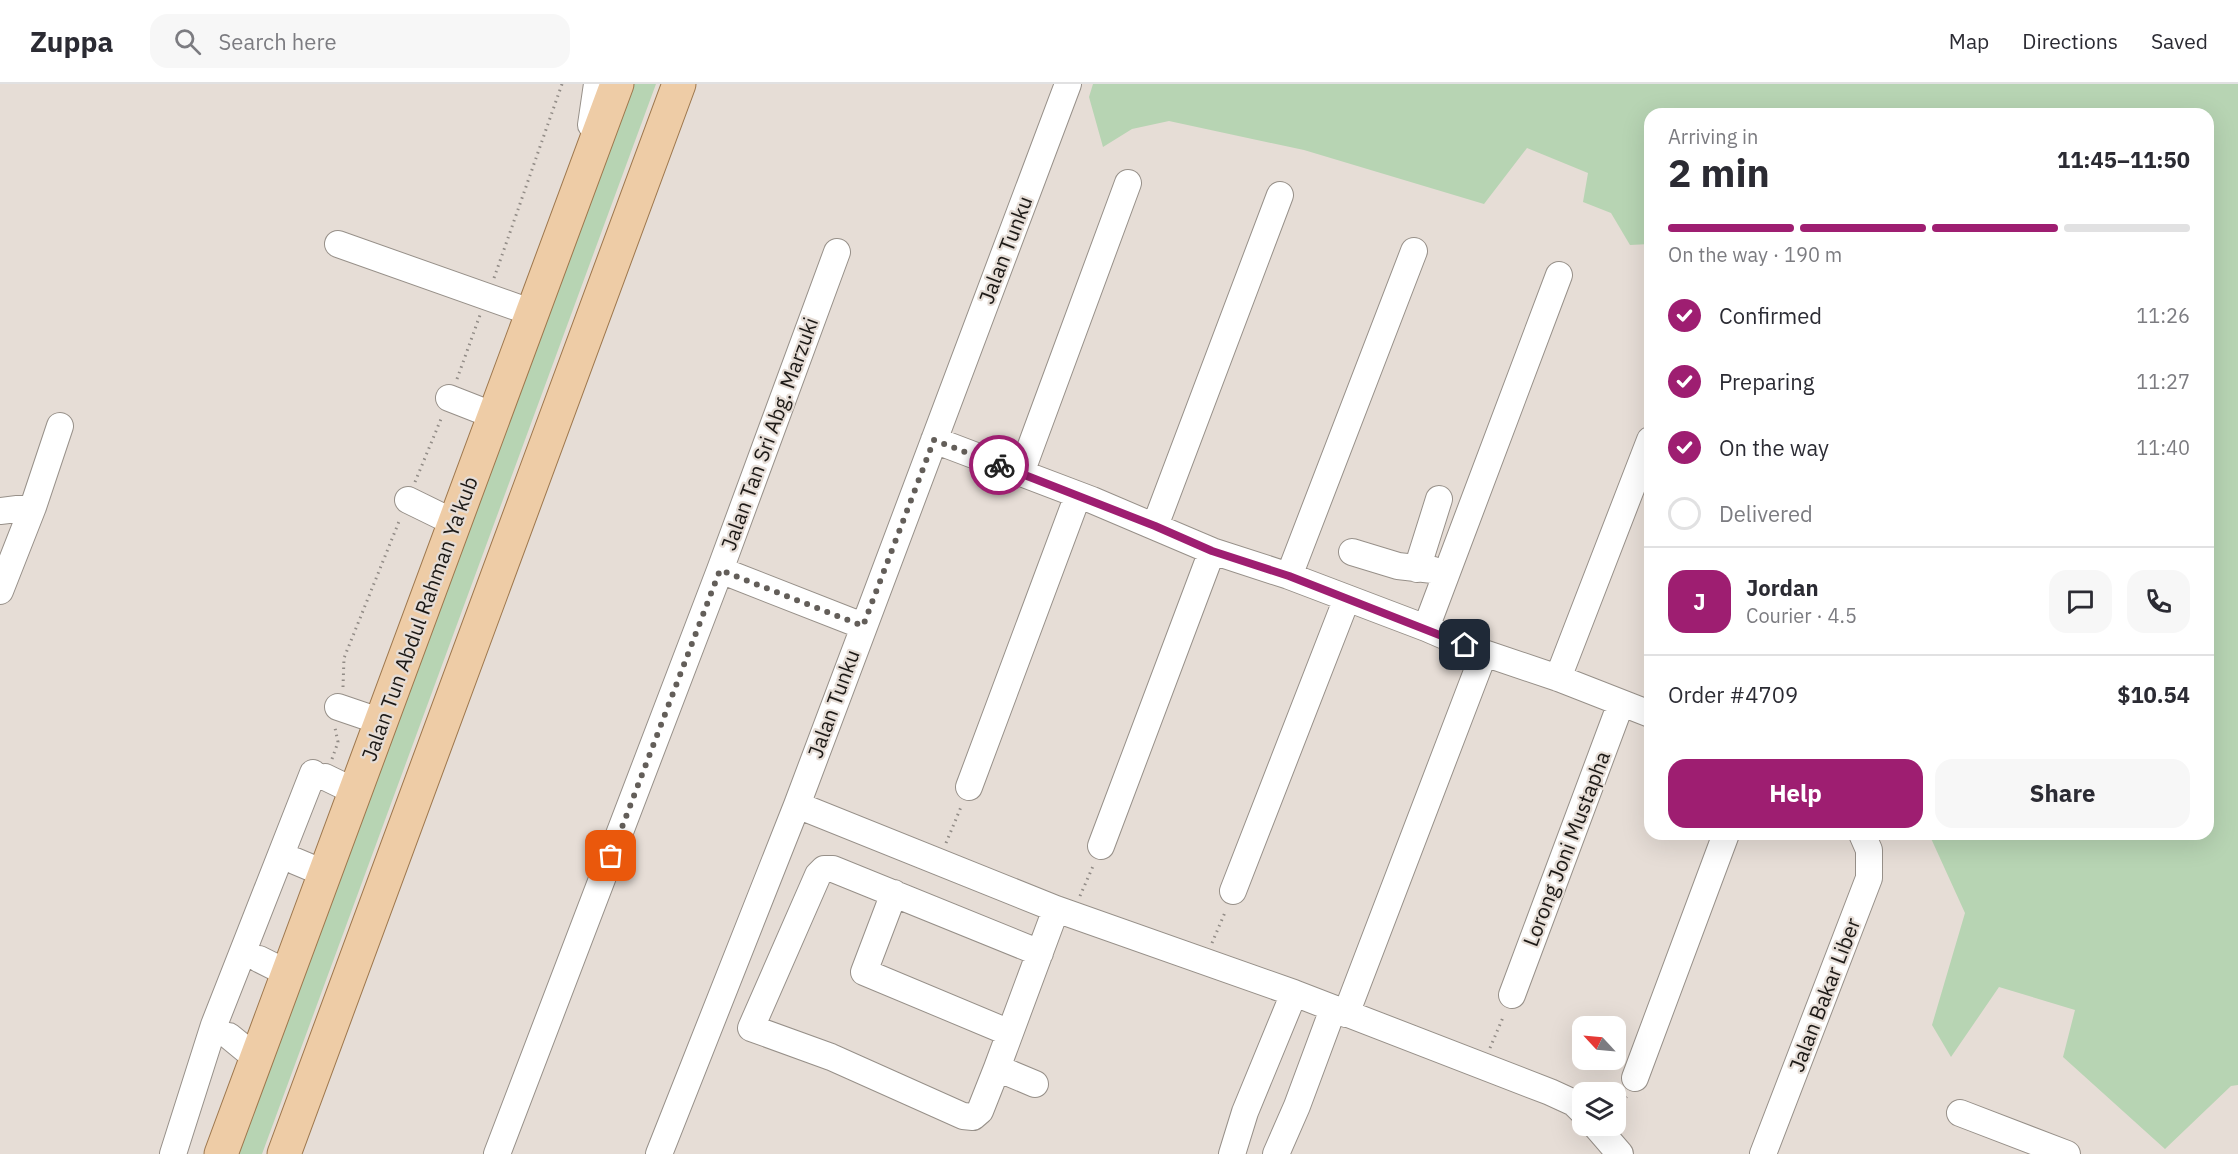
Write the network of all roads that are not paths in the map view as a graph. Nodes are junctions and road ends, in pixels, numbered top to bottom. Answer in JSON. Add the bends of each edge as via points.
{"nodes":[{"id":1,"x":597,"y":84,"type":"edge"},
{"id":2,"x":617,"y":84,"type":"edge"},
{"id":3,"x":679,"y":84,"type":"edge"},
{"id":4,"x":697,"y":84,"type":"edge"},
{"id":5,"x":1068,"y":84,"type":"edge"},
{"id":6,"x":1128,"y":183,"type":"dead end"},
{"id":7,"x":581,"y":184,"type":"junction"},
{"id":8,"x":640,"y":192,"type":"junction"},
{"id":9,"x":1280,"y":195,"type":"dead end"},
{"id":10,"x":338,"y":244,"type":"dead end"},
{"id":11,"x":837,"y":252,"type":"dead end"},
{"id":12,"x":1414,"y":252,"type":"dead end"},
{"id":13,"x":1559,"y":275,"type":"dead end"},
{"id":14,"x":533,"y":313,"type":"junction"},
{"id":15,"x":449,"y":398,"type":"road end"},
{"id":16,"x":495,"y":416,"type":"junction"},
{"id":17,"x":60,"y":426,"type":"dead end"},
{"id":18,"x":934,"y":440,"type":"junction"},
{"id":19,"x":1644,"y":456,"type":"edge"},
{"id":20,"x":1021,"y":473,"type":"junction"},
{"id":21,"x":1078,"y":495,"type":"junction"},
{"id":22,"x":1439,"y":499,"type":"dead end"},
{"id":23,"x":408,"y":500,"type":"road end"},
{"id":24,"x":33,"y":507,"type":"junction"},
{"id":25,"x":0,"y":512,"type":"edge"},
{"id":26,"x":455,"y":523,"type":"junction"},
{"id":27,"x":1155,"y":526,"type":"junction"},
{"id":28,"x":1212,"y":551,"type":"junction"},
{"id":29,"x":1352,"y":552,"type":"dead end"},
{"id":30,"x":1417,"y":569,"type":"junction"},
{"id":31,"x":720,"y":570,"type":"junction"},
{"id":32,"x":1446,"y":574,"type":"junction"},
{"id":33,"x":1289,"y":576,"type":"junction"},
{"id":34,"x":0,"y":591,"type":"edge"},
{"id":35,"x":1347,"y":598,"type":"junction"},
{"id":36,"x":863,"y":626,"type":"junction"},
{"id":37,"x":1426,"y":628,"type":"junction"},
{"id":38,"x":1484,"y":653,"type":"junction"},
{"id":39,"x":1558,"y":678,"type":"junction"},
{"id":40,"x":1622,"y":703,"type":"junction"},
{"id":41,"x":338,"y":708,"type":"road end"},
{"id":42,"x":1644,"y":712,"type":"edge"},
{"id":43,"x":382,"y":722,"type":"junction"},
{"id":44,"x":969,"y":787,"type":"road end"},
{"id":45,"x":356,"y":792,"type":"junction"},
{"id":46,"x":797,"y":805,"type":"junction"},
{"id":47,"x":1724,"y":840,"type":"edge"},
{"id":48,"x":1865,"y":840,"type":"edge"},
{"id":49,"x":1101,"y":846,"type":"road end"},
{"id":50,"x":295,"y":861,"type":"dead end"},
{"id":51,"x":326,"y":874,"type":"junction"},
{"id":52,"x":1233,"y":891,"type":"road end"},
{"id":53,"x":894,"y":893,"type":"junction"},
{"id":54,"x":1064,"y":912,"type":"junction"},
{"id":55,"x":1040,"y":953,"type":"junction"},
{"id":56,"x":259,"y":959,"type":"dead end"},
{"id":57,"x":289,"y":974,"type":"junction"},
{"id":58,"x":1294,"y":993,"type":"junction"},
{"id":59,"x":1512,"y":995,"type":"road end"},
{"id":60,"x":1340,"y":1012,"type":"junction"},
{"id":61,"x":715,"y":1013,"type":"junction"},
{"id":62,"x":751,"y":1028,"type":"junction"},
{"id":63,"x":1010,"y":1033,"type":"junction"},
{"id":64,"x":229,"y":1036,"type":"dead end"},
{"id":65,"x":257,"y":1059,"type":"junction"},
{"id":66,"x":997,"y":1068,"type":"junction"},
{"id":67,"x":1635,"y":1078,"type":"dead end"},
{"id":68,"x":1035,"y":1084,"type":"dead end"},
{"id":69,"x":1572,"y":1101,"type":"edge"},
{"id":70,"x":1960,"y":1113,"type":"dead end"},
{"id":71,"x":1604,"y":1136,"type":"edge"},
{"id":72,"x":173,"y":1154,"type":"edge"},
{"id":73,"x":221,"y":1154,"type":"edge"},
{"id":74,"x":284,"y":1154,"type":"edge"},
{"id":75,"x":497,"y":1154,"type":"edge"},
{"id":76,"x":659,"y":1154,"type":"edge"},
{"id":77,"x":1232,"y":1154,"type":"edge"},
{"id":78,"x":1276,"y":1154,"type":"edge"},
{"id":79,"x":1620,"y":1154,"type":"edge"},
{"id":80,"x":1763,"y":1154,"type":"edge"},
{"id":81,"x":2067,"y":1154,"type":"edge"}],
"edges":[{"from":1,"to":7,"type":"street"},
{"from":2,"to":7,"type":"main road","name":"Jalan Tun Abdul Rahman Ya'kub"},
{"from":3,"to":8,"type":"main road"},
{"from":4,"to":8,"type":"street"},
{"from":5,"to":18,"type":"street","name":"Jalan Tunku"},
{"from":6,"to":20,"type":"street"},
{"from":7,"to":14,"type":"main road","name":"Jalan Tun Abdul Rahman Ya'kub"},
{"from":8,"to":74,"type":"main road"},
{"from":9,"to":27,"type":"street"},
{"from":10,"to":14,"type":"street"},
{"from":11,"to":31,"type":"street","name":"Jalan Tan Sri Abg. Marzuki"},
{"from":12,"to":33,"type":"street"},
{"from":13,"to":32,"type":"street"},
{"from":14,"to":16,"type":"main road","name":"Jalan Tun Abdul Rahman Ya'kub"},
{"from":15,"to":16,"type":"street"},
{"from":16,"to":26,"type":"main road","name":"Jalan Tun Abdul Rahman Ya'kub"},
{"from":17,"to":24,"type":"street"},
{"from":18,"to":20,"type":"street"},
{"from":18,"to":36,"type":"street","name":"Jalan Tunku"},
{"from":19,"to":39,"type":"street"},
{"from":20,"to":21,"type":"street"},
{"from":21,"to":27,"type":"street"},
{"from":21,"to":44,"type":"street"},
{"from":22,"to":30,"type":"street"},
{"from":23,"to":26,"type":"street"},
{"from":24,"to":25,"type":"street"},
{"from":24,"to":34,"type":"street"},
{"from":26,"to":43,"type":"main road","name":"Jalan Tun Abdul Rahman Ya'kub"},
{"from":27,"to":28,"type":"street"},
{"from":28,"to":33,"type":"street"},
{"from":28,"to":49,"type":"street"},
{"from":29,"to":30,"type":"street"},
{"from":30,"to":32,"type":"street"},
{"from":31,"to":36,"type":"street"},
{"from":31,"to":75,"type":"street","name":"Jalan Tan Sri Abg. Marzuki"},
{"from":32,"to":37,"type":"street"},
{"from":33,"to":35,"type":"street"},
{"from":35,"to":37,"type":"street"},
{"from":35,"to":52,"type":"street"},
{"from":36,"to":46,"type":"street","name":"Jalan Tunku"},
{"from":37,"to":38,"type":"street"},
{"from":38,"to":39,"type":"street"},
{"from":38,"to":60,"type":"street"},
{"from":39,"to":40,"type":"street"},
{"from":40,"to":42,"type":"street"},
{"from":40,"to":59,"type":"street","name":"Lorong Joni Mustapha"},
{"from":41,"to":43,"type":"street"},
{"from":43,"to":45,"type":"main road","name":"Jalan Tun Abdul Rahman Ya'kub"},
{"from":45,"to":51,"type":"main road","name":"Jalan Tun Abdul Rahman Ya'kub"},
{"from":45,"to":72,"type":"street","via":[[319,775],[214,1025]]},
{"from":46,"to":54,"type":"street"},
{"from":46,"to":61,"type":"street","name":"Jalan Tunku"},
{"from":47,"to":67,"type":"street"},
{"from":48,"to":80,"type":"street","name":"Jalan Bakar Liber","via":[[1869,850],[1869,878]]},
{"from":50,"to":51,"type":"street"},
{"from":51,"to":57,"type":"main road","name":"Jalan Tun Abdul Rahman Ya'kub"},
{"from":53,"to":55,"type":"street"},
{"from":53,"to":62,"type":"street","via":[[824,869]]},
{"from":53,"to":63,"type":"street","via":[[864,972]]},
{"from":54,"to":55,"type":"street"},
{"from":54,"to":58,"type":"street"},
{"from":55,"to":63,"type":"street"},
{"from":56,"to":57,"type":"street"},
{"from":57,"to":65,"type":"main road","name":"Jalan Tun Abdul Rahman Ya'kub"},
{"from":58,"to":60,"type":"street"},
{"from":58,"to":77,"type":"street"},
{"from":60,"to":69,"type":"street"},
{"from":60,"to":78,"type":"street"},
{"from":61,"to":62,"type":"street"},
{"from":61,"to":76,"type":"street","name":"Jalan Tunku"},
{"from":62,"to":66,"type":"street","via":[[831,1057],[963,1116],[973,1117],[980,1111]]},
{"from":63,"to":66,"type":"street"},
{"from":64,"to":65,"type":"street"},
{"from":65,"to":73,"type":"main road","name":"Jalan Tun Abdul Rahman Ya'kub"},
{"from":66,"to":68,"type":"street"},
{"from":70,"to":81,"type":"street"},
{"from":71,"to":79,"type":"street"}]}
